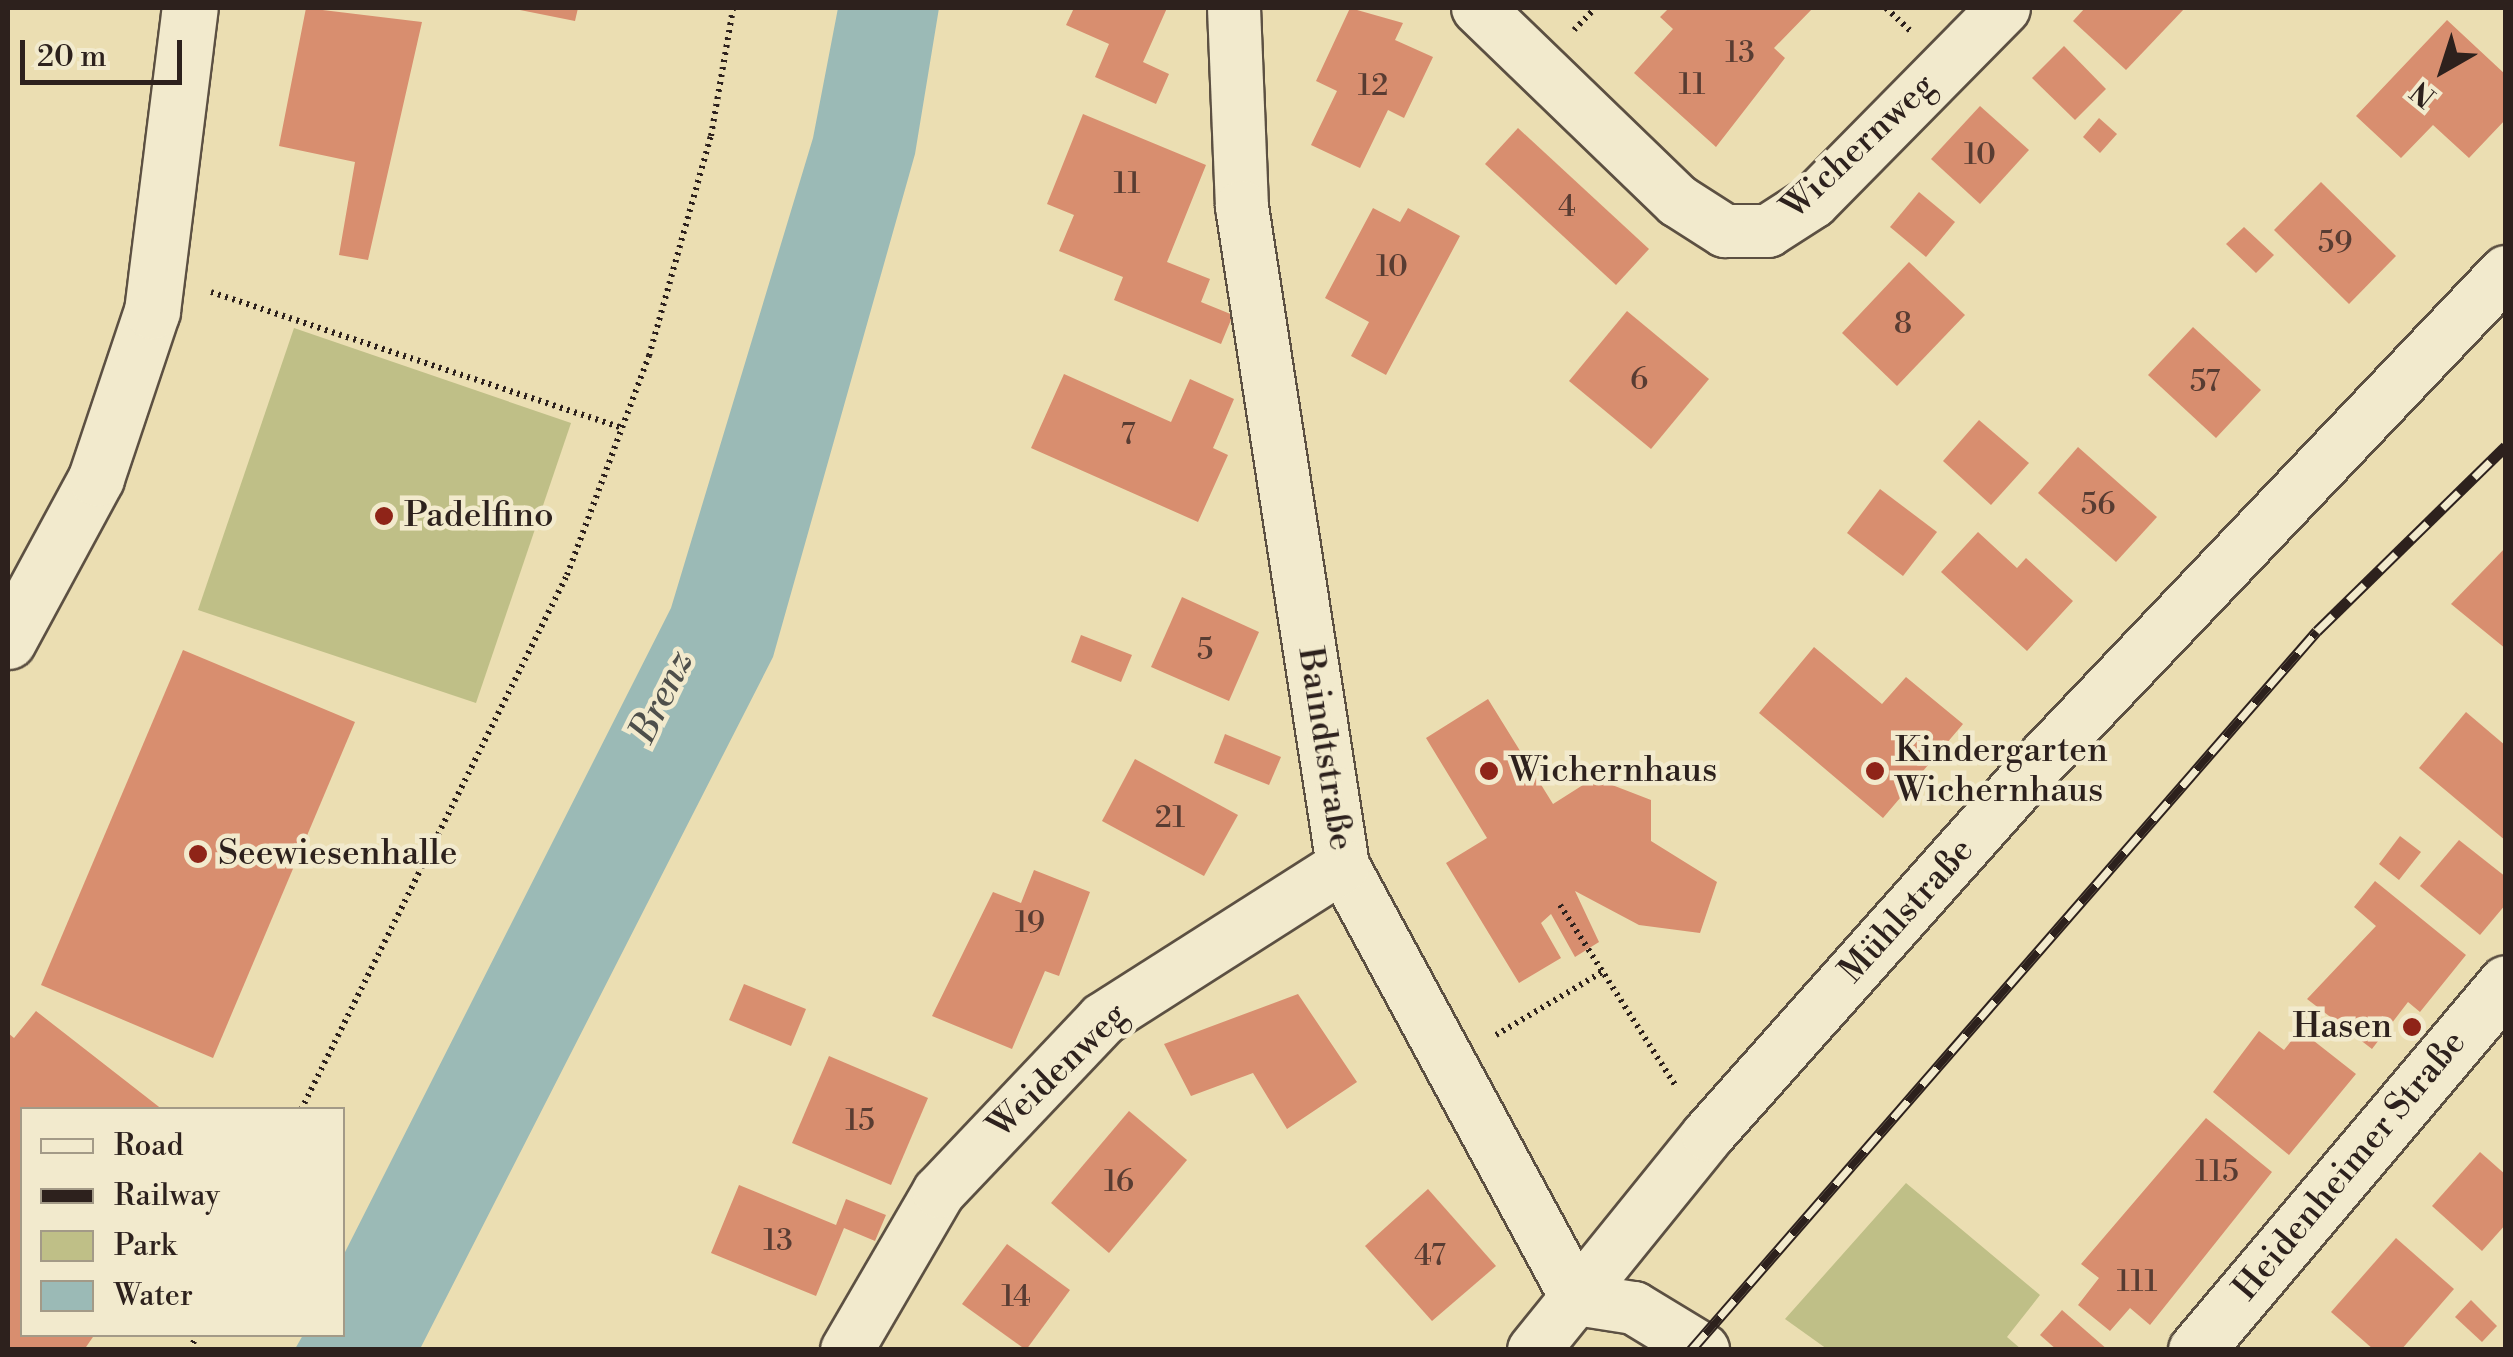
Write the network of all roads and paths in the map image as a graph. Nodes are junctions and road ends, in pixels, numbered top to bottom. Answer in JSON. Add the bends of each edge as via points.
{"nodes":[{"id":1,"x":190,"y":8,"type":"edge"},
{"id":2,"x":733,"y":8,"type":"edge"},
{"id":3,"x":1234,"y":8,"type":"edge"},
{"id":4,"x":1478,"y":8,"type":"edge"},
{"id":5,"x":2004,"y":8,"type":"edge"},
{"id":6,"x":2506,"y":272,"type":"edge"},
{"id":7,"x":156,"y":275,"type":"junction"},
{"id":8,"x":622,"y":428,"type":"junction"},
{"id":9,"x":8,"y":641,"type":"edge"},
{"id":10,"x":1343,"y":866,"type":"junction"},
{"id":11,"x":1560,"y":905,"type":"dead end"},
{"id":12,"x":1602,"y":972,"type":"junction"},
{"id":13,"x":2506,"y":983,"type":"edge"},
{"id":14,"x":1444,"y":1066,"type":"junction"},
{"id":15,"x":302,"y":1107,"type":"edge"},
{"id":16,"x":1708,"y":1135,"type":"junction"},
{"id":17,"x":1578,"y":1299,"type":"junction"},
{"id":18,"x":847,"y":1350,"type":"edge"},
{"id":19,"x":1534,"y":1350,"type":"edge"},
{"id":20,"x":1703,"y":1350,"type":"edge"},
{"id":21,"x":2196,"y":1350,"type":"edge"}],
"edges":[{"from":1,"to":7,"type":"street"},
{"from":2,"to":8,"type":"path","via":[[712,136]]},
{"from":3,"to":10,"type":"street","name":"Baindtstraße","via":[[1242,207]]},
{"from":4,"to":5,"type":"street","name":"Wichernweg","via":[[1678,201],[1725,231],[1768,231],[1813,202]]},
{"from":6,"to":16,"type":"street","name":"Mühlstraße","via":[[2040,761]]},
{"from":7,"to":8,"type":"path"},
{"from":7,"to":9,"type":"street","via":[[96,478]]},
{"from":8,"to":15,"type":"path","via":[[567,575]]},
{"from":10,"to":14,"type":"street","name":"Baindtstraße"},
{"from":10,"to":18,"type":"street","name":"Weidenweg","via":[[1103,1018],[939,1192]]},
{"from":11,"to":12,"type":"path"},
{"from":12,"to":14,"type":"path"},
{"from":12,"to":16,"type":"path"},
{"from":13,"to":21,"type":"street","name":"Heidenheimer Straße"},
{"from":14,"to":17,"type":"street","name":"Baindtstraße"},
{"from":16,"to":17,"type":"street","name":"Mühlstraße"},
{"from":17,"to":19,"type":"street","name":"Mühlstraße"},
{"from":17,"to":20,"type":"street","via":[[1634,1308]]}]}
